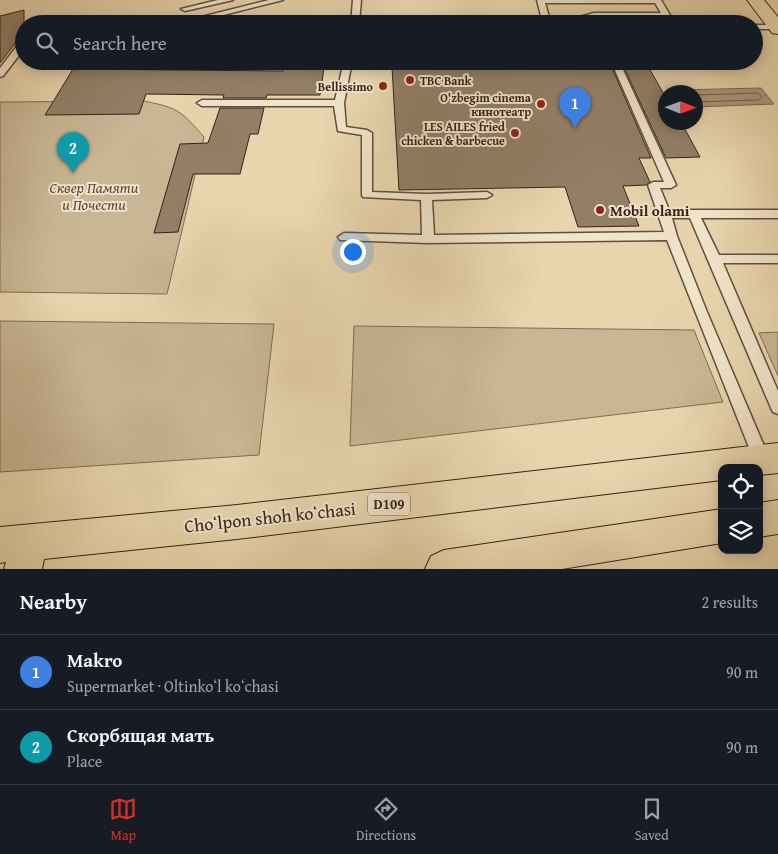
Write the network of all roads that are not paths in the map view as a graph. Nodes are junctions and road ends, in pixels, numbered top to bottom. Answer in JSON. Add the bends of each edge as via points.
{"nodes":[{"id":1,"x":229,"y":0,"type":"edge"},
{"id":2,"x":279,"y":0,"type":"edge"},
{"id":3,"x":357,"y":0,"type":"edge"},
{"id":4,"x":755,"y":0,"type":"edge"},
{"id":5,"x":185,"y":9,"type":"dead end"},
{"id":6,"x":215,"y":15,"type":"edge"},
{"id":7,"x":356,"y":15,"type":"edge"},
{"id":8,"x":544,"y":15,"type":"edge"},
{"id":9,"x":594,"y":15,"type":"edge"},
{"id":10,"x":763,"y":27,"type":"edge"},
{"id":11,"x":777,"y":28,"type":"edge"},
{"id":12,"x":15,"y":55,"type":"edge"},
{"id":13,"x":346,"y":70,"type":"edge"},
{"id":14,"x":619,"y":70,"type":"edge"},
{"id":15,"x":0,"y":74,"type":"edge"},
{"id":16,"x":202,"y":103,"type":"dead end"},
{"id":17,"x":339,"y":103,"type":"junction"},
{"id":18,"x":487,"y":195,"type":"dead end"},
{"id":19,"x":426,"y":197,"type":"junction"},
{"id":20,"x":665,"y":214,"type":"junction"},
{"id":21,"x":694,"y":214,"type":"junction"},
{"id":22,"x":778,"y":214,"type":"edge"},
{"id":23,"x":671,"y":236,"type":"junction"},
{"id":24,"x":344,"y":238,"type":"dead end"},
{"id":25,"x":428,"y":240,"type":"junction"},
{"id":26,"x":715,"y":259,"type":"junction"},
{"id":27,"x":778,"y":259,"type":"edge"},
{"id":28,"x":778,"y":408,"type":"edge"},
{"id":29,"x":773,"y":458,"type":"edge"},
{"id":30,"x":778,"y":517,"type":"edge"},
{"id":31,"x":763,"y":519,"type":"edge"},
{"id":32,"x":718,"y":527,"type":"edge"},
{"id":33,"x":17,"y":552,"type":"edge"},
{"id":34,"x":454,"y":568,"type":"edge"},
{"id":35,"x":523,"y":569,"type":"edge"}],
"edges":[{"from":1,"to":5,"type":"lane"},
{"from":2,"to":6,"type":"lane"},
{"from":3,"to":7,"type":"lane"},
{"from":4,"to":11,"type":"main road"},
{"from":8,"to":9,"type":"lane","via":[[540,2],[658,1],[666,14]]},
{"from":10,"to":11,"type":"lane"},
{"from":12,"to":15,"type":"lane"},
{"from":13,"to":17,"type":"lane"},
{"from":14,"to":20,"type":"lane","via":[[671,185],[653,185]]},
{"from":16,"to":17,"type":"lane"},
{"from":17,"to":19,"type":"lane","via":[[340,129],[367,133],[367,195]]},
{"from":18,"to":19,"type":"lane"},
{"from":19,"to":25,"type":"lane"},
{"from":20,"to":21,"type":"lane"},
{"from":20,"to":23,"type":"lane"},
{"from":21,"to":22,"type":"lane"},
{"from":21,"to":26,"type":"lane"},
{"from":23,"to":25,"type":"lane"},
{"from":23,"to":29,"type":"lane","via":[[742,417]]},
{"from":24,"to":25,"type":"lane"},
{"from":26,"to":27,"type":"lane"},
{"from":26,"to":28,"type":"lane"},
{"from":29,"to":33,"type":"main road","name":"Choʻlpon shoh koʻchasi","number":"D109","via":[[237,522]]},
{"from":30,"to":31,"type":"main road"},
{"from":32,"to":34,"type":"main road"},
{"from":34,"to":35,"type":"main road"}]}
